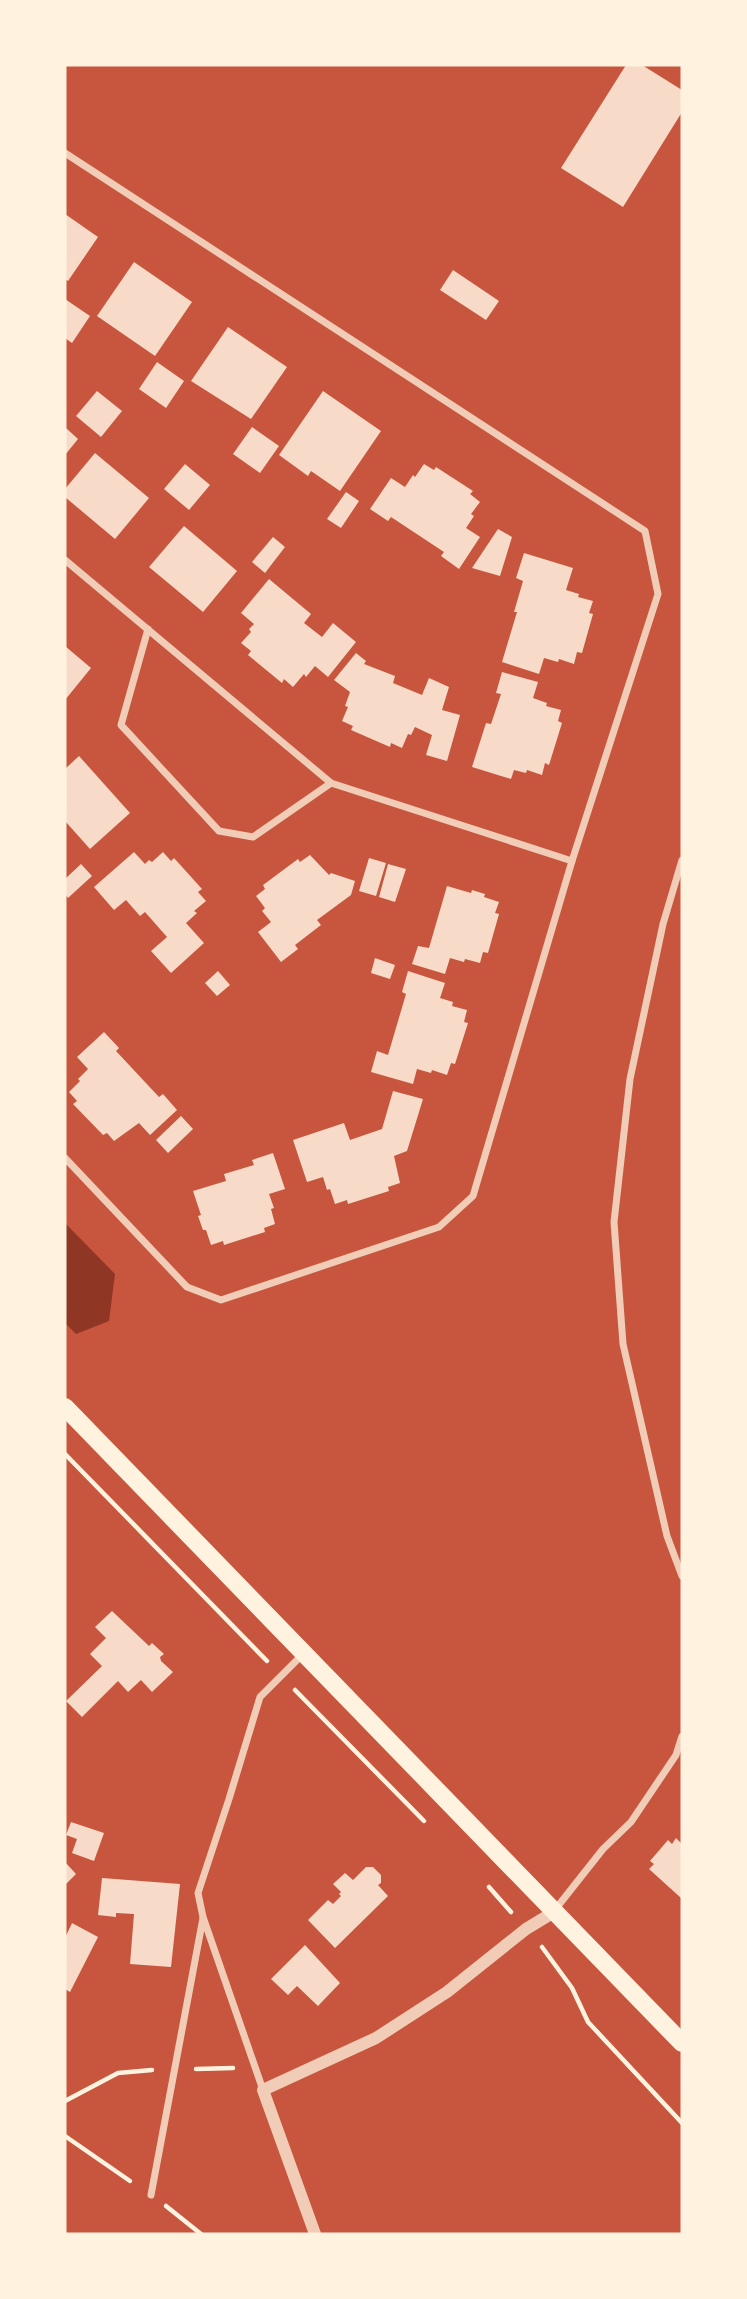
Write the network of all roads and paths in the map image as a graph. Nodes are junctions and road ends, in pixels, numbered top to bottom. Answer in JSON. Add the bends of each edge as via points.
{"nodes":[{"id":1,"x":65,"y":153,"type":"edge"},
{"id":2,"x":65,"y":561,"type":"edge"},
{"id":3,"x":148,"y":629,"type":"junction"},
{"id":4,"x":331,"y":783,"type":"junction"},
{"id":5,"x":682,"y":860,"type":"edge"},
{"id":6,"x":572,"y":861,"type":"junction"},
{"id":7,"x":65,"y":1158,"type":"edge"},
{"id":8,"x":65,"y":1407,"type":"edge"},
{"id":9,"x":682,"y":1576,"type":"edge"},
{"id":10,"x":304,"y":1654,"type":"junction"},
{"id":11,"x":682,"y":1736,"type":"edge"},
{"id":12,"x":554,"y":1912,"type":"junction"},
{"id":13,"x":204,"y":1917,"type":"junction"},
{"id":14,"x":526,"y":1929,"type":"junction"},
{"id":15,"x":682,"y":2043,"type":"edge"},
{"id":16,"x":263,"y":2090,"type":"junction"},
{"id":17,"x":682,"y":2123,"type":"edge"},
{"id":18,"x":151,"y":2195,"type":"dead end"},
{"id":19,"x":315,"y":2234,"type":"edge"}],
"edges":[{"from":1,"to":6,"type":"street","via":[[645,531],[658,594]]},
{"from":2,"to":3,"type":"street"},
{"from":3,"to":4,"type":"street"},
{"from":3,"to":4,"type":"street","via":[[121,725],[219,831],[253,837]]},
{"from":4,"to":6,"type":"street"},
{"from":5,"to":9,"type":"street","via":[[663,924],[630,1079],[614,1222],[623,1344],[667,1535]]},
{"from":6,"to":7,"type":"street","via":[[473,1196],[439,1227],[221,1300],[187,1287]]},
{"from":8,"to":10,"type":"main road"},
{"from":10,"to":12,"type":"main road"},
{"from":10,"to":13,"type":"street","via":[[260,1696],[198,1893]]},
{"from":11,"to":12,"type":"street","via":[[676,1755],[631,1822],[603,1849]]},
{"from":12,"to":14,"type":"street"},
{"from":12,"to":15,"type":"main road"},
{"from":13,"to":16,"type":"street"},
{"from":13,"to":18,"type":"street"},
{"from":14,"to":16,"type":"street","via":[[447,1992],[376,2038]]},
{"from":14,"to":17,"type":"path","via":[[565,1977],[588,2022]]},
{"from":16,"to":19,"type":"street"}]}
